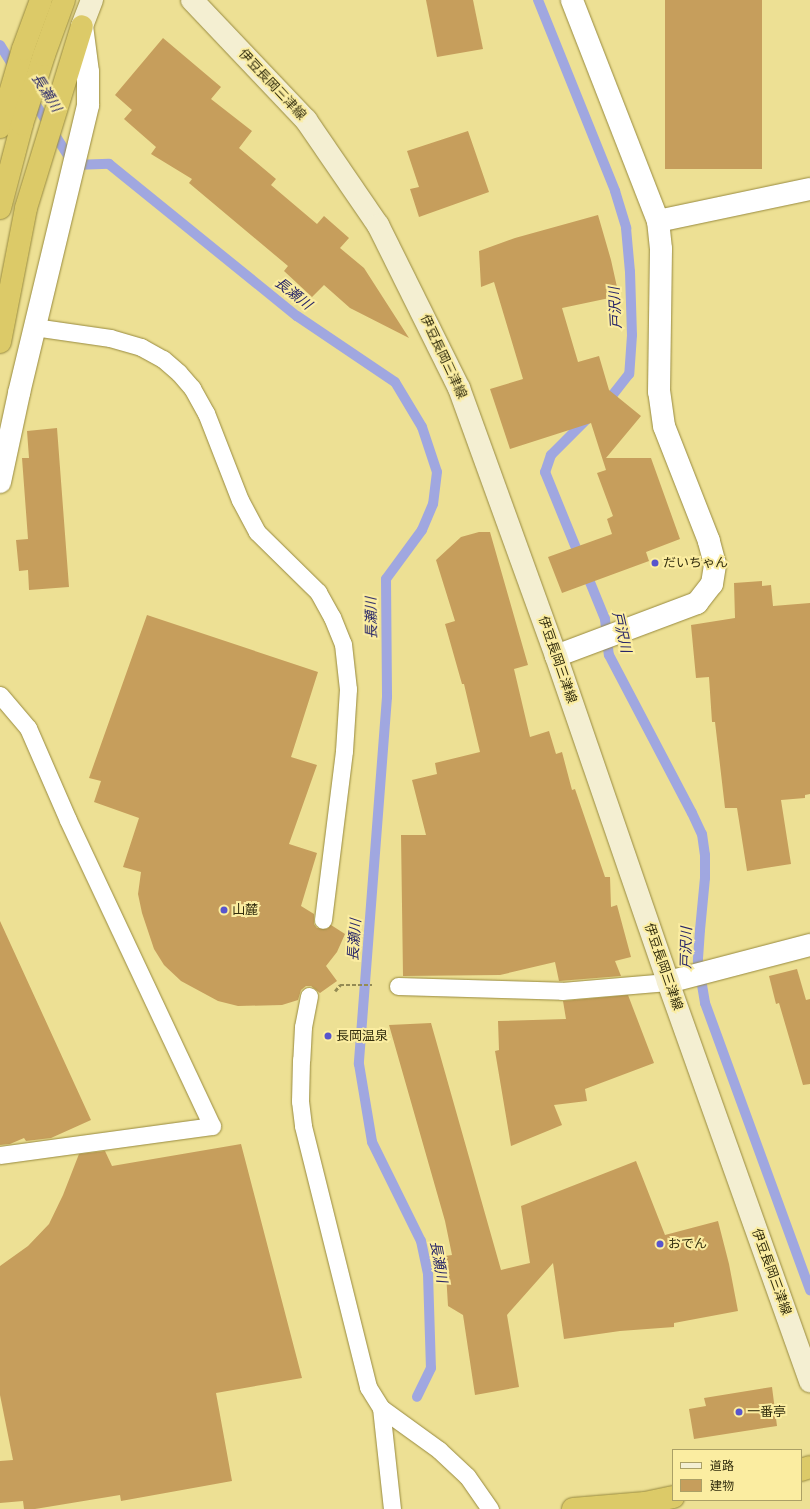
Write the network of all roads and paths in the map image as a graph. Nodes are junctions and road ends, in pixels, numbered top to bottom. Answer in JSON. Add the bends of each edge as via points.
{"nodes":[{"id":1,"x":41,"y":0,"type":"edge"},
{"id":2,"x":64,"y":0,"type":"edge"},
{"id":3,"x":92,"y":0,"type":"edge"},
{"id":4,"x":192,"y":0,"type":"edge"},
{"id":5,"x":572,"y":0,"type":"edge"},
{"id":6,"x":82,"y":26,"type":"junction"},
{"id":7,"x":0,"y":127,"type":"edge"},
{"id":8,"x":810,"y":189,"type":"edge"},
{"id":9,"x":0,"y":208,"type":"edge"},
{"id":10,"x":658,"y":220,"type":"junction"},
{"id":11,"x":34,"y":327,"type":"junction"},
{"id":12,"x":0,"y":342,"type":"edge"},
{"id":13,"x":9,"y":394,"type":"edge"},
{"id":14,"x":0,"y":482,"type":"edge"},
{"id":15,"x":556,"y":656,"type":"junction"},
{"id":16,"x":0,"y":695,"type":"edge"},
{"id":17,"x":323,"y":920,"type":"dead end"},
{"id":18,"x":810,"y":945,"type":"edge"},
{"id":19,"x":668,"y":982,"type":"junction"},
{"id":20,"x":347,"y":985,"type":"dead end"},
{"id":21,"x":378,"y":985,"type":"dead end"},
{"id":22,"x":398,"y":986,"type":"dead end"},
{"id":23,"x":310,"y":996,"type":"dead end"},
{"id":24,"x":0,"y":1155,"type":"edge"},
{"id":25,"x":810,"y":1381,"type":"edge"},
{"id":26,"x":381,"y":1408,"type":"junction"},
{"id":27,"x":672,"y":1497,"type":"edge"},
{"id":28,"x":392,"y":1509,"type":"edge"},
{"id":29,"x":490,"y":1509,"type":"edge"},
{"id":30,"x":573,"y":1509,"type":"edge"}],
"edges":[{"from":1,"to":7,"type":"highway","via":[[23,49]]},
{"from":2,"to":9,"type":"highway","via":[[26,110]]},
{"from":3,"to":6,"type":"main road"},
{"from":4,"to":15,"type":"main road","name":"伊豆長岡三津線","via":[[306,120],[378,225],[459,388]]},
{"from":5,"to":10,"type":"street"},
{"from":6,"to":11,"type":"street","via":[[88,72],[88,105]]},
{"from":6,"to":12,"type":"highway","via":[[26,208]]},
{"from":8,"to":10,"type":"street"},
{"from":10,"to":15,"type":"street","via":[[661,250],[661,406],[664,426],[709,541],[715,564],[712,584],[697,602]]},
{"from":11,"to":13,"type":"street"},
{"from":11,"to":17,"type":"lane","via":[[110,338],[141,347],[163,359],[179,373],[192,388],[206,413],[240,500],[257,532],[318,592],[332,617],[343,644],[348,689],[344,751]]},
{"from":13,"to":14,"type":"street"},
{"from":15,"to":19,"type":"main road","name":"伊豆長岡三津線"},
{"from":16,"to":24,"type":"lane","via":[[28,728],[68,820],[212,1126]]},
{"from":18,"to":19,"type":"street"},
{"from":19,"to":22,"type":"lane","via":[[562,991]]},
{"from":19,"to":25,"type":"main road","name":"伊豆長岡三津線"},
{"from":20,"to":21,"type":"path"},
{"from":23,"to":26,"type":"lane","via":[[301,1060],[300,1101],[303,1126],[368,1388]]},
{"from":26,"to":28,"type":"lane"},
{"from":26,"to":29,"type":"lane","via":[[439,1450],[467,1476]]},
{"from":27,"to":30,"type":"highway","via":[[645,1503]]}]}
